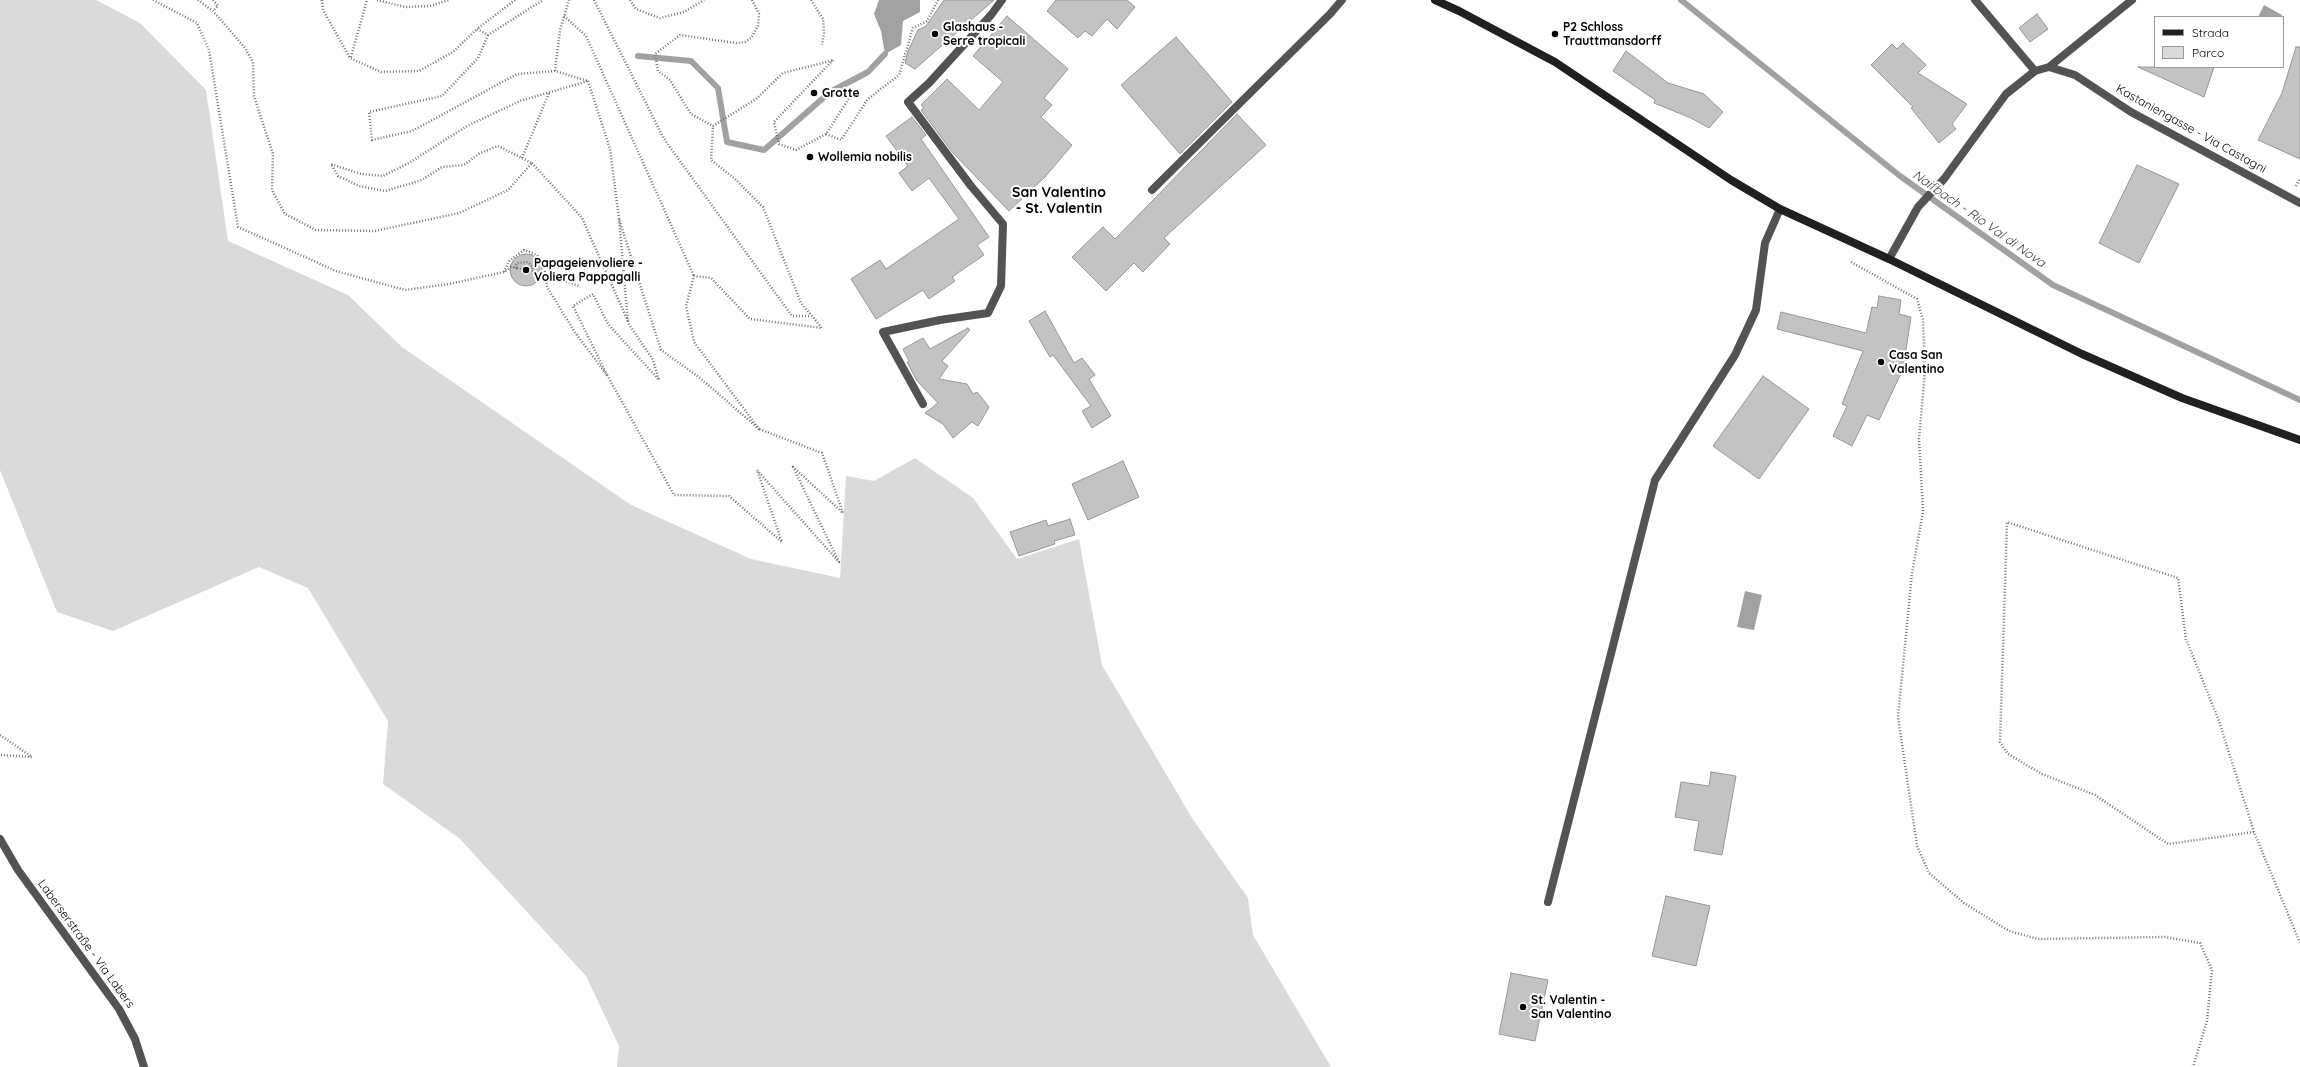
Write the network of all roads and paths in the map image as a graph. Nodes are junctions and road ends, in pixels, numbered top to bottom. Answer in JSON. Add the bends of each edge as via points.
{"nodes":[{"id":1,"x":153,"y":0,"type":"edge"},
{"id":2,"x":198,"y":0,"type":"edge"},
{"id":3,"x":213,"y":0,"type":"edge"},
{"id":4,"x":322,"y":0,"type":"edge"},
{"id":5,"x":367,"y":0,"type":"edge"},
{"id":6,"x":377,"y":0,"type":"edge"},
{"id":7,"x":449,"y":0,"type":"edge"},
{"id":8,"x":515,"y":0,"type":"edge"},
{"id":9,"x":543,"y":0,"type":"edge"},
{"id":10,"x":569,"y":0,"type":"edge"},
{"id":11,"x":594,"y":0,"type":"edge"},
{"id":12,"x":630,"y":0,"type":"edge"},
{"id":13,"x":704,"y":0,"type":"edge"},
{"id":14,"x":752,"y":0,"type":"edge"},
{"id":15,"x":811,"y":0,"type":"edge"},
{"id":16,"x":938,"y":0,"type":"edge"},
{"id":17,"x":1002,"y":0,"type":"edge"},
{"id":18,"x":1342,"y":0,"type":"edge"},
{"id":19,"x":1435,"y":0,"type":"edge"},
{"id":20,"x":1975,"y":0,"type":"edge"},
{"id":21,"x":2132,"y":0,"type":"edge"},
{"id":22,"x":213,"y":11,"type":"junction"},
{"id":23,"x":564,"y":16,"type":"junction"},
{"id":24,"x":477,"y":29,"type":"junction"},
{"id":25,"x":488,"y":35,"type":"junction"},
{"id":26,"x":822,"y":44,"type":"dead end"},
{"id":27,"x":350,"y":58,"type":"junction"},
{"id":28,"x":2049,"y":67,"type":"junction"},
{"id":29,"x":555,"y":71,"type":"junction"},
{"id":30,"x":2035,"y":71,"type":"junction"},
{"id":31,"x":588,"y":81,"type":"junction"},
{"id":32,"x":853,"y":92,"type":"dead end"},
{"id":33,"x":549,"y":93,"type":"junction"},
{"id":34,"x":713,"y":126,"type":"junction"},
{"id":35,"x":826,"y":134,"type":"junction"},
{"id":36,"x":522,"y":158,"type":"junction"},
{"id":37,"x":532,"y":163,"type":"junction"},
{"id":38,"x":1152,"y":190,"type":"dead end"},
{"id":39,"x":2300,"y":203,"type":"edge"},
{"id":40,"x":1780,"y":208,"type":"junction"},
{"id":41,"x":620,"y":219,"type":"junction"},
{"id":42,"x":1889,"y":259,"type":"junction"},
{"id":43,"x":1851,"y":262,"type":"dead end"},
{"id":44,"x":516,"y":268,"type":"junction"},
{"id":45,"x":504,"y":272,"type":"junction"},
{"id":46,"x":694,"y":276,"type":"junction"},
{"id":47,"x":546,"y":281,"type":"junction"},
{"id":48,"x":579,"y":286,"type":"dead end"},
{"id":49,"x":810,"y":316,"type":"junction"},
{"id":50,"x":628,"y":323,"type":"junction"},
{"id":51,"x":607,"y":375,"type":"junction"},
{"id":52,"x":923,"y":404,"type":"dead end"},
{"id":53,"x":759,"y":429,"type":"junction"},
{"id":54,"x":2300,"y":440,"type":"edge"},
{"id":55,"x":0,"y":735,"type":"edge"},
{"id":56,"x":0,"y":755,"type":"edge"},
{"id":57,"x":2254,"y":832,"type":"junction"},
{"id":58,"x":0,"y":838,"type":"edge"},
{"id":59,"x":1548,"y":902,"type":"dead end"},
{"id":60,"x":2300,"y":943,"type":"edge"},
{"id":61,"x":144,"y":1067,"type":"edge"},
{"id":62,"x":2193,"y":1067,"type":"edge"}],
"edges":[{"from":1,"to":45,"type":"path","via":[[197,23],[209,50],[238,227],[336,271],[405,290]]},
{"from":2,"to":22,"type":"path"},
{"from":3,"to":22,"type":"path","via":[[218,6]]},
{"from":4,"to":27,"type":"path","via":[[323,10]]},
{"from":5,"to":27,"type":"path"},
{"from":6,"to":7,"type":"path","via":[[405,7],[430,6]]},
{"from":8,"to":24,"type":"path"},
{"from":9,"to":25,"type":"path"},
{"from":10,"to":23,"type":"path"},
{"from":11,"to":49,"type":"path","via":[[664,139],[792,316]]},
{"from":12,"to":13,"type":"path","via":[[636,9],[660,18],[684,12]]},
{"from":14,"to":34,"type":"path","via":[[759,14],[758,26],[751,38],[744,42],[680,35],[656,54],[658,71],[670,80],[691,114]]},
{"from":15,"to":26,"type":"path","via":[[823,19]]},
{"from":16,"to":35,"type":"path","via":[[927,21],[913,28],[899,75],[868,99],[842,140]]},
{"from":17,"to":52,"type":"street","via":[[929,83],[908,102],[1003,224],[1001,286],[988,313],[884,332]]},
{"from":18,"to":38,"type":"street"},
{"from":19,"to":40,"type":"main road","via":[[1459,10],[1555,62],[1730,180]]},
{"from":20,"to":30,"type":"street"},
{"from":21,"to":28,"type":"street"},
{"from":22,"to":37,"type":"path","via":[[245,48],[253,62],[254,96],[273,154],[272,190],[285,214],[316,230],[375,231],[459,213],[508,190]]},
{"from":23,"to":29,"type":"path"},
{"from":23,"to":46,"type":"path","via":[[586,36]]},
{"from":24,"to":25,"type":"path"},
{"from":24,"to":27,"type":"path","via":[[453,52],[419,71],[381,72]]},
{"from":25,"to":29,"type":"path","via":[[478,58],[442,96],[370,112],[372,140],[412,131],[517,74]]},
{"from":28,"to":30,"type":"street"},
{"from":28,"to":39,"type":"street","name":"Kastaniengasse - Via Castagni","via":[[2075,75],[2130,112]]},
{"from":29,"to":31,"type":"path"},
{"from":30,"to":42,"type":"street","via":[[2006,94],[1944,179],[1918,207]]},
{"from":31,"to":33,"type":"path"},
{"from":31,"to":41,"type":"path","via":[[610,149]]},
{"from":32,"to":35,"type":"path"},
{"from":33,"to":36,"type":"path"},
{"from":33,"to":36,"type":"path","via":[[520,102],[466,126],[409,163],[383,176],[361,174],[331,164],[338,176],[359,186],[385,191],[422,180],[442,167],[464,165],[480,153],[498,146]]},
{"from":34,"to":35,"type":"path","via":[[756,99],[783,73],[834,60],[774,122],[780,144],[796,150]]},
{"from":34,"to":49,"type":"path","via":[[711,160],[763,207],[801,303]]},
{"from":36,"to":37,"type":"path"},
{"from":37,"to":50,"type":"path","via":[[582,218]]},
{"from":40,"to":42,"type":"main road"},
{"from":40,"to":59,"type":"street","via":[[1765,243],[1756,310],[1735,355],[1655,480]]},
{"from":41,"to":50,"type":"path"},
{"from":41,"to":53,"type":"path","via":[[661,350],[700,378]]},
{"from":42,"to":54,"type":"main road","via":[[2082,354],[2182,398]]},
{"from":43,"to":62,"type":"path","via":[[1917,299],[1923,320],[1925,370],[1918,439],[1923,512],[1912,573],[1898,717],[1917,846],[1929,873],[1964,903],[2009,931],[2038,939],[2165,937],[2200,943],[2212,970],[2208,1021]]},
{"from":44,"to":45,"type":"path","via":[[511,267]]},
{"from":44,"to":47,"type":"path","via":[[517,263],[528,262],[534,275]]},
{"from":44,"to":48,"type":"path","bridge":true,"via":[[541,273]]},
{"from":45,"to":47,"type":"path","via":[[509,261],[524,250],[537,254],[544,264]]},
{"from":46,"to":49,"type":"path","via":[[711,278],[750,319],[822,328]]},
{"from":46,"to":53,"type":"path","via":[[686,306],[694,342]]},
{"from":47,"to":51,"type":"path","via":[[547,287],[574,331]]},
{"from":50,"to":51,"type":"path","via":[[653,360],[659,380],[608,324],[593,294],[573,306]]},
{"from":51,"to":53,"type":"path","via":[[674,496],[729,496],[782,542],[757,470],[840,562],[793,467],[843,513],[822,453]]},
{"from":55,"to":56,"type":"path","via":[[32,757]]},
{"from":57,"to":57,"type":"path","via":[[2168,844],[2095,795],[2042,774],[2008,754],[2000,742],[2007,522],[2178,578],[2186,639],[2219,721]]},
{"from":57,"to":60,"type":"path"},
{"from":58,"to":61,"type":"street","name":"Laberserstraße - Via Labers","via":[[18,870],[119,1009],[135,1039]]}]}
